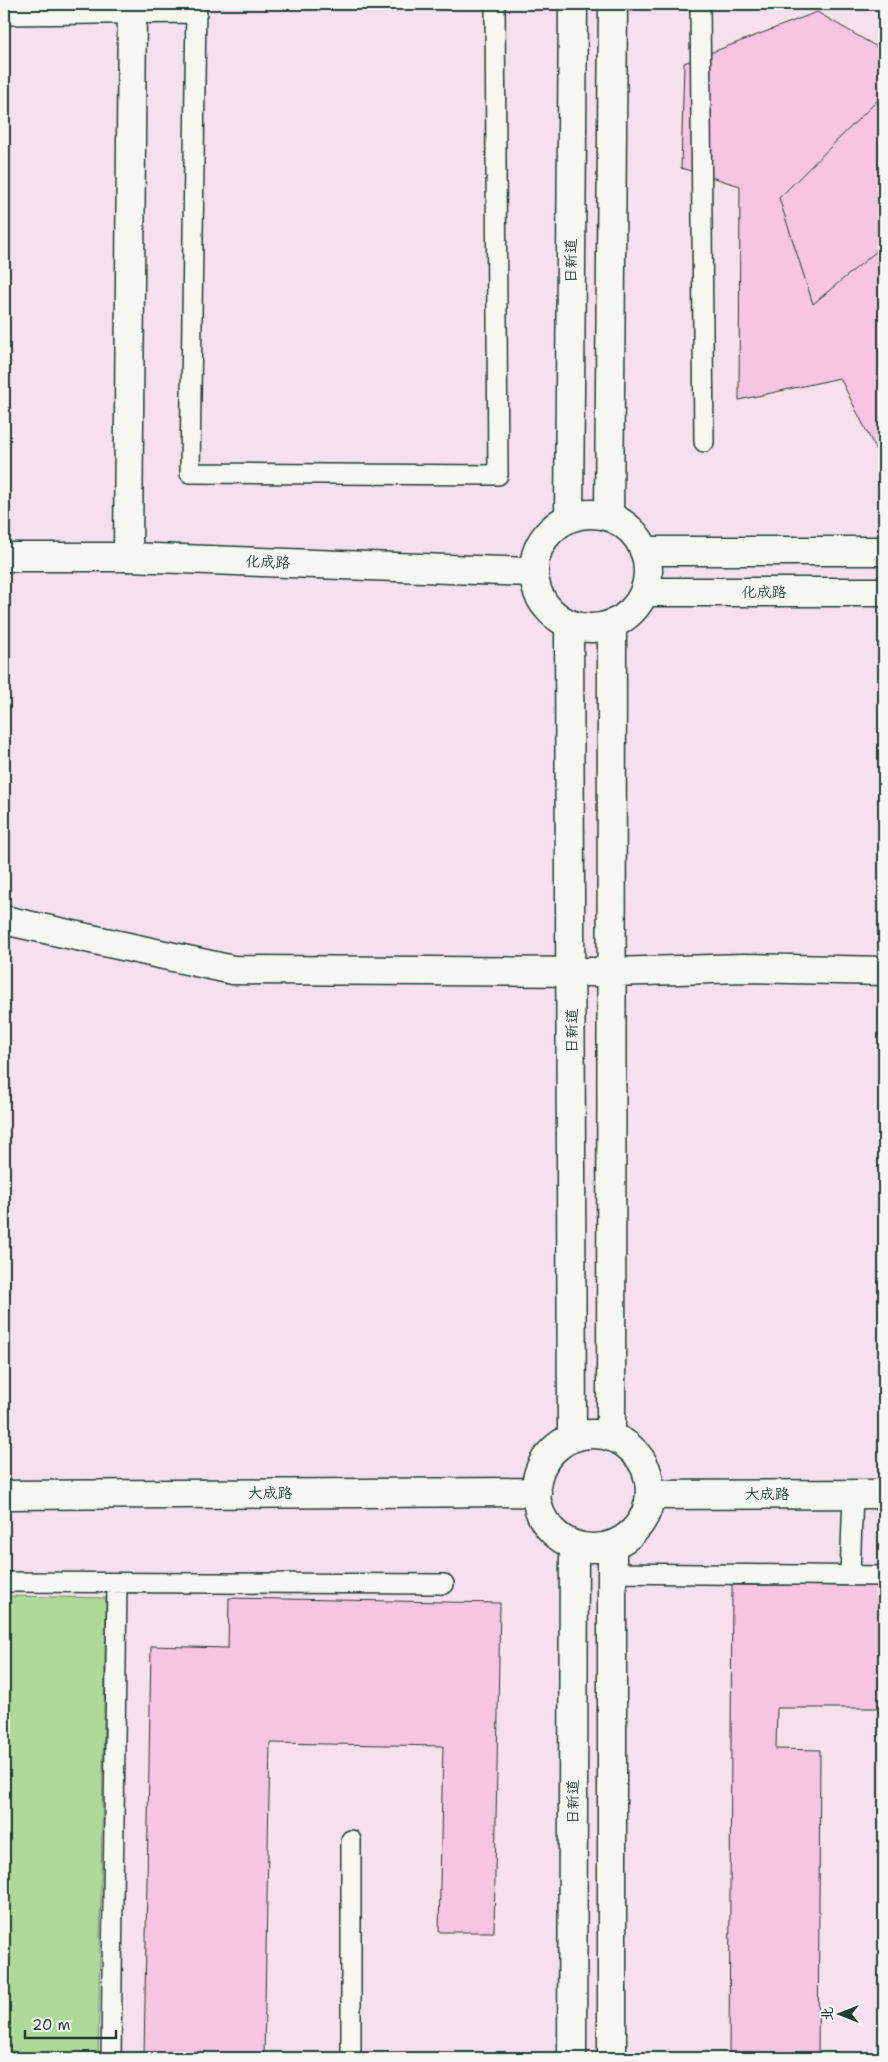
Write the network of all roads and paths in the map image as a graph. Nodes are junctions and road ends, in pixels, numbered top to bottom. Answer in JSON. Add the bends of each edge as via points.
{"nodes":[{"id":1,"x":495,"y":4,"type":"edge"},
{"id":2,"x":573,"y":4,"type":"edge"},
{"id":3,"x":612,"y":4,"type":"edge"},
{"id":4,"x":700,"y":4,"type":"edge"},
{"id":5,"x":197,"y":8,"type":"edge"},
{"id":6,"x":132,"y":9,"type":"edge"},
{"id":7,"x":4,"y":15,"type":"edge"},
{"id":8,"x":704,"y":442,"type":"dead end"},
{"id":9,"x":609,"y":515,"type":"junction"},
{"id":10,"x":569,"y":517,"type":"junction"},
{"id":11,"x":644,"y":551,"type":"junction"},
{"id":12,"x":884,"y":551,"type":"edge"},
{"id":13,"x":4,"y":557,"type":"edge"},
{"id":14,"x":128,"y":557,"type":"junction"},
{"id":15,"x":532,"y":572,"type":"junction"},
{"id":16,"x":644,"y":592,"type":"junction"},
{"id":17,"x":884,"y":592,"type":"edge"},
{"id":18,"x":569,"y":624,"type":"junction"},
{"id":19,"x":612,"y":624,"type":"junction"},
{"id":20,"x":4,"y":920,"type":"edge"},
{"id":21,"x":884,"y":971,"type":"edge"},
{"id":22,"x":572,"y":972,"type":"junction"},
{"id":23,"x":612,"y":972,"type":"junction"},
{"id":24,"x":611,"y":1436,"type":"junction"},
{"id":25,"x":572,"y":1438,"type":"junction"},
{"id":26,"x":537,"y":1492,"type":"junction"},
{"id":27,"x":853,"y":1494,"type":"junction"},
{"id":28,"x":884,"y":1494,"type":"edge"},
{"id":29,"x":4,"y":1495,"type":"edge"},
{"id":30,"x":650,"y":1495,"type":"junction"},
{"id":31,"x":574,"y":1545,"type":"junction"},
{"id":32,"x":612,"y":1545,"type":"junction"},
{"id":33,"x":612,"y":1573,"type":"junction"},
{"id":34,"x":850,"y":1576,"type":"junction"},
{"id":35,"x":884,"y":1576,"type":"edge"},
{"id":36,"x":4,"y":1582,"type":"edge"},
{"id":37,"x":117,"y":1583,"type":"junction"},
{"id":38,"x":444,"y":1584,"type":"dead end"},
{"id":39,"x":351,"y":1840,"type":"dead end"},
{"id":40,"x":111,"y":2058,"type":"edge"},
{"id":41,"x":352,"y":2058,"type":"edge"},
{"id":42,"x":572,"y":2058,"type":"edge"},
{"id":43,"x":612,"y":2058,"type":"edge"}],
"edges":[{"from":1,"to":5,"type":"lane","via":[[498,475],[190,473]]},
{"from":2,"to":10,"type":"street","name":"日新道"},
{"from":3,"to":9,"type":"street"},
{"from":4,"to":8,"type":"lane"},
{"from":5,"to":6,"type":"lane"},
{"from":6,"to":7,"type":"lane"},
{"from":6,"to":14,"type":"street"},
{"from":9,"to":10,"type":"street"},
{"from":9,"to":11,"type":"street","via":[[626,525]]},
{"from":10,"to":15,"type":"street","via":[[552,528],[540,544]]},
{"from":11,"to":12,"type":"street"},
{"from":11,"to":16,"type":"street","via":[[648,575]]},
{"from":13,"to":14,"type":"street","name":"化成路"},
{"from":14,"to":15,"type":"street","name":"化成路"},
{"from":15,"to":18,"type":"street","via":[[542,601],[554,615]]},
{"from":16,"to":17,"type":"street","name":"化成路"},
{"from":16,"to":19,"type":"street","via":[[635,608]]},
{"from":18,"to":19,"type":"street","via":[[586,628]]},
{"from":18,"to":22,"type":"street","name":"日新道"},
{"from":19,"to":23,"type":"street"},
{"from":20,"to":22,"type":"street","via":[[233,970]]},
{"from":21,"to":23,"type":"street","via":[[744,968]]},
{"from":22,"to":23,"type":"street"},
{"from":22,"to":25,"type":"street","name":"日新道"},
{"from":23,"to":24,"type":"street"},
{"from":24,"to":25,"type":"street","via":[[591,1434]]},
{"from":24,"to":30,"type":"street","via":[[628,1445],[642,1460],[649,1477]]},
{"from":25,"to":26,"type":"street","via":[[555,1448],[543,1464],[536,1483]]},
{"from":26,"to":29,"type":"street","name":"大成路"},
{"from":26,"to":31,"type":"street","via":[[544,1521],[556,1535]]},
{"from":27,"to":28,"type":"street","name":"大成路"},
{"from":27,"to":30,"type":"street","name":"大成路"},
{"from":27,"to":34,"type":"lane"},
{"from":30,"to":32,"type":"street","via":[[646,1512],[637,1528]]},
{"from":31,"to":32,"type":"street","via":[[589,1548]]},
{"from":31,"to":42,"type":"street","name":"日新道"},
{"from":32,"to":33,"type":"street"},
{"from":33,"to":34,"type":"lane"},
{"from":33,"to":43,"type":"street"},
{"from":34,"to":35,"type":"lane"},
{"from":36,"to":37,"type":"lane"},
{"from":37,"to":38,"type":"lane"},
{"from":37,"to":40,"type":"lane"},
{"from":39,"to":41,"type":"lane"}]}
